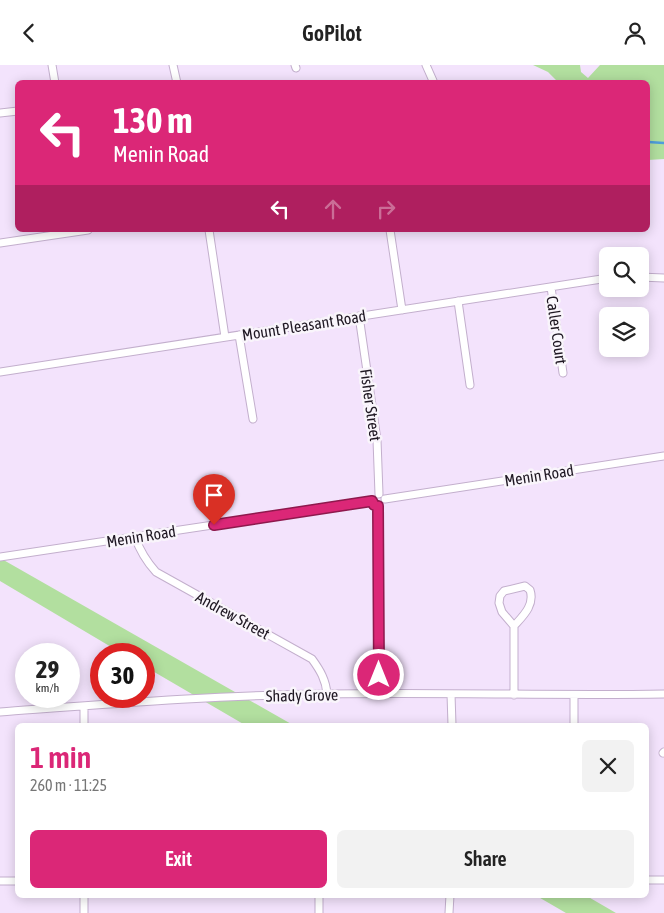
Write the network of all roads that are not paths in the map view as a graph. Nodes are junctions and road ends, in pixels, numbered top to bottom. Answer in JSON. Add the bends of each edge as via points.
{"nodes":[{"id":1,"x":52,"y":65,"type":"edge"},
{"id":2,"x":173,"y":65,"type":"edge"},
{"id":3,"x":426,"y":65,"type":"edge"},
{"id":4,"x":54,"y":80,"type":"edge"},
{"id":5,"x":176,"y":80,"type":"edge"},
{"id":6,"x":433,"y":80,"type":"edge"},
{"id":7,"x":15,"y":111,"type":"edge"},
{"id":8,"x":0,"y":113,"type":"edge"},
{"id":9,"x":74,"y":232,"type":"edge"},
{"id":10,"x":209,"y":232,"type":"edge"},
{"id":11,"x":390,"y":232,"type":"edge"},
{"id":12,"x":0,"y":243,"type":"edge"},
{"id":13,"x":649,"y":277,"type":"edge"},
{"id":14,"x":664,"y":278,"type":"edge"},
{"id":15,"x":599,"y":279,"type":"edge"},
{"id":16,"x":551,"y":287,"type":"junction"},
{"id":17,"x":458,"y":301,"type":"junction"},
{"id":18,"x":402,"y":310,"type":"junction"},
{"id":19,"x":359,"y":317,"type":"junction"},
{"id":20,"x":239,"y":335,"type":"junction"},
{"id":21,"x":225,"y":337,"type":"junction"},
{"id":22,"x":0,"y":372,"type":"edge"},
{"id":23,"x":563,"y":373,"type":"dead end"},
{"id":24,"x":470,"y":385,"type":"dead end"},
{"id":25,"x":253,"y":419,"type":"dead end"},
{"id":26,"x":664,"y":456,"type":"edge"},
{"id":27,"x":382,"y":497,"type":"junction"},
{"id":28,"x":372,"y":501,"type":"junction"},
{"id":29,"x":378,"y":506,"type":"junction"},
{"id":30,"x":135,"y":537,"type":"junction"},
{"id":31,"x":0,"y":557,"type":"edge"},
{"id":32,"x":514,"y":626,"type":"junction"},
{"id":33,"x":327,"y":694,"type":"junction"},
{"id":34,"x":379,"y":694,"type":"junction"},
{"id":35,"x":451,"y":694,"type":"junction"},
{"id":36,"x":664,"y":694,"type":"edge"},
{"id":37,"x":514,"y":695,"type":"junction"},
{"id":38,"x":574,"y":695,"type":"junction"},
{"id":39,"x":84,"y":706,"type":"junction"},
{"id":40,"x":0,"y":712,"type":"edge"},
{"id":41,"x":84,"y":723,"type":"edge"},
{"id":42,"x":452,"y":723,"type":"edge"},
{"id":43,"x":574,"y":723,"type":"edge"},
{"id":44,"x":649,"y":880,"type":"edge"},
{"id":45,"x":664,"y":880,"type":"edge"},
{"id":46,"x":0,"y":881,"type":"edge"},
{"id":47,"x":15,"y":881,"type":"edge"},
{"id":48,"x":84,"y":898,"type":"edge"},
{"id":49,"x":319,"y":898,"type":"edge"},
{"id":50,"x":450,"y":898,"type":"edge"},
{"id":51,"x":84,"y":913,"type":"edge"},
{"id":52,"x":319,"y":913,"type":"edge"},
{"id":53,"x":449,"y":913,"type":"edge"}],
"edges":[{"from":1,"to":4,"type":"street"},
{"from":2,"to":5,"type":"street"},
{"from":3,"to":6,"type":"street"},
{"from":7,"to":8,"type":"street"},
{"from":9,"to":12,"type":"street"},
{"from":10,"to":21,"type":"street"},
{"from":11,"to":18,"type":"street"},
{"from":13,"to":14,"type":"street"},
{"from":15,"to":16,"type":"street","name":"Mount Pleasant Road"},
{"from":16,"to":17,"type":"street","name":"Mount Pleasant Road"},
{"from":16,"to":23,"type":"street","name":"Caller Court"},
{"from":17,"to":18,"type":"street","name":"Mount Pleasant Road"},
{"from":17,"to":24,"type":"street"},
{"from":18,"to":19,"type":"street","name":"Mount Pleasant Road"},
{"from":19,"to":20,"type":"street","name":"Mount Pleasant Road"},
{"from":19,"to":27,"type":"street","name":"Fisher Street"},
{"from":20,"to":21,"type":"street","name":"Mount Pleasant Road"},
{"from":20,"to":25,"type":"street"},
{"from":21,"to":22,"type":"street","name":"Mount Pleasant Road"},
{"from":26,"to":27,"type":"street","name":"Menin Road"},
{"from":27,"to":28,"type":"street","via":[[373,496]]},
{"from":27,"to":29,"type":"street","via":[[383,504]]},
{"from":28,"to":29,"type":"street"},
{"from":28,"to":30,"type":"street","name":"Menin Road"},
{"from":29,"to":34,"type":"street"},
{"from":30,"to":31,"type":"street","name":"Menin Road"},
{"from":30,"to":33,"type":"street","name":"Andrew Street","via":[[156,572],[312,659],[327,684]]},
{"from":32,"to":32,"type":"street","via":[[502,612],[500,596],[504,591],[525,586],[530,591],[531,600],[527,612]]},
{"from":32,"to":37,"type":"street"},
{"from":33,"to":34,"type":"street","name":"Shady Grove"},
{"from":33,"to":39,"type":"street","name":"Shady Grove","via":[[189,697]]},
{"from":34,"to":35,"type":"street","name":"Shady Grove"},
{"from":35,"to":37,"type":"street","name":"Shady Grove"},
{"from":35,"to":42,"type":"street"},
{"from":36,"to":38,"type":"street","name":"Shady Grove"},
{"from":37,"to":38,"type":"street","name":"Shady Grove"},
{"from":38,"to":43,"type":"street"},
{"from":39,"to":40,"type":"street","name":"Shady Grove"},
{"from":39,"to":41,"type":"street"},
{"from":44,"to":45,"type":"street"},
{"from":46,"to":47,"type":"street"},
{"from":48,"to":51,"type":"street"},
{"from":49,"to":52,"type":"street"},
{"from":50,"to":53,"type":"street"}]}
